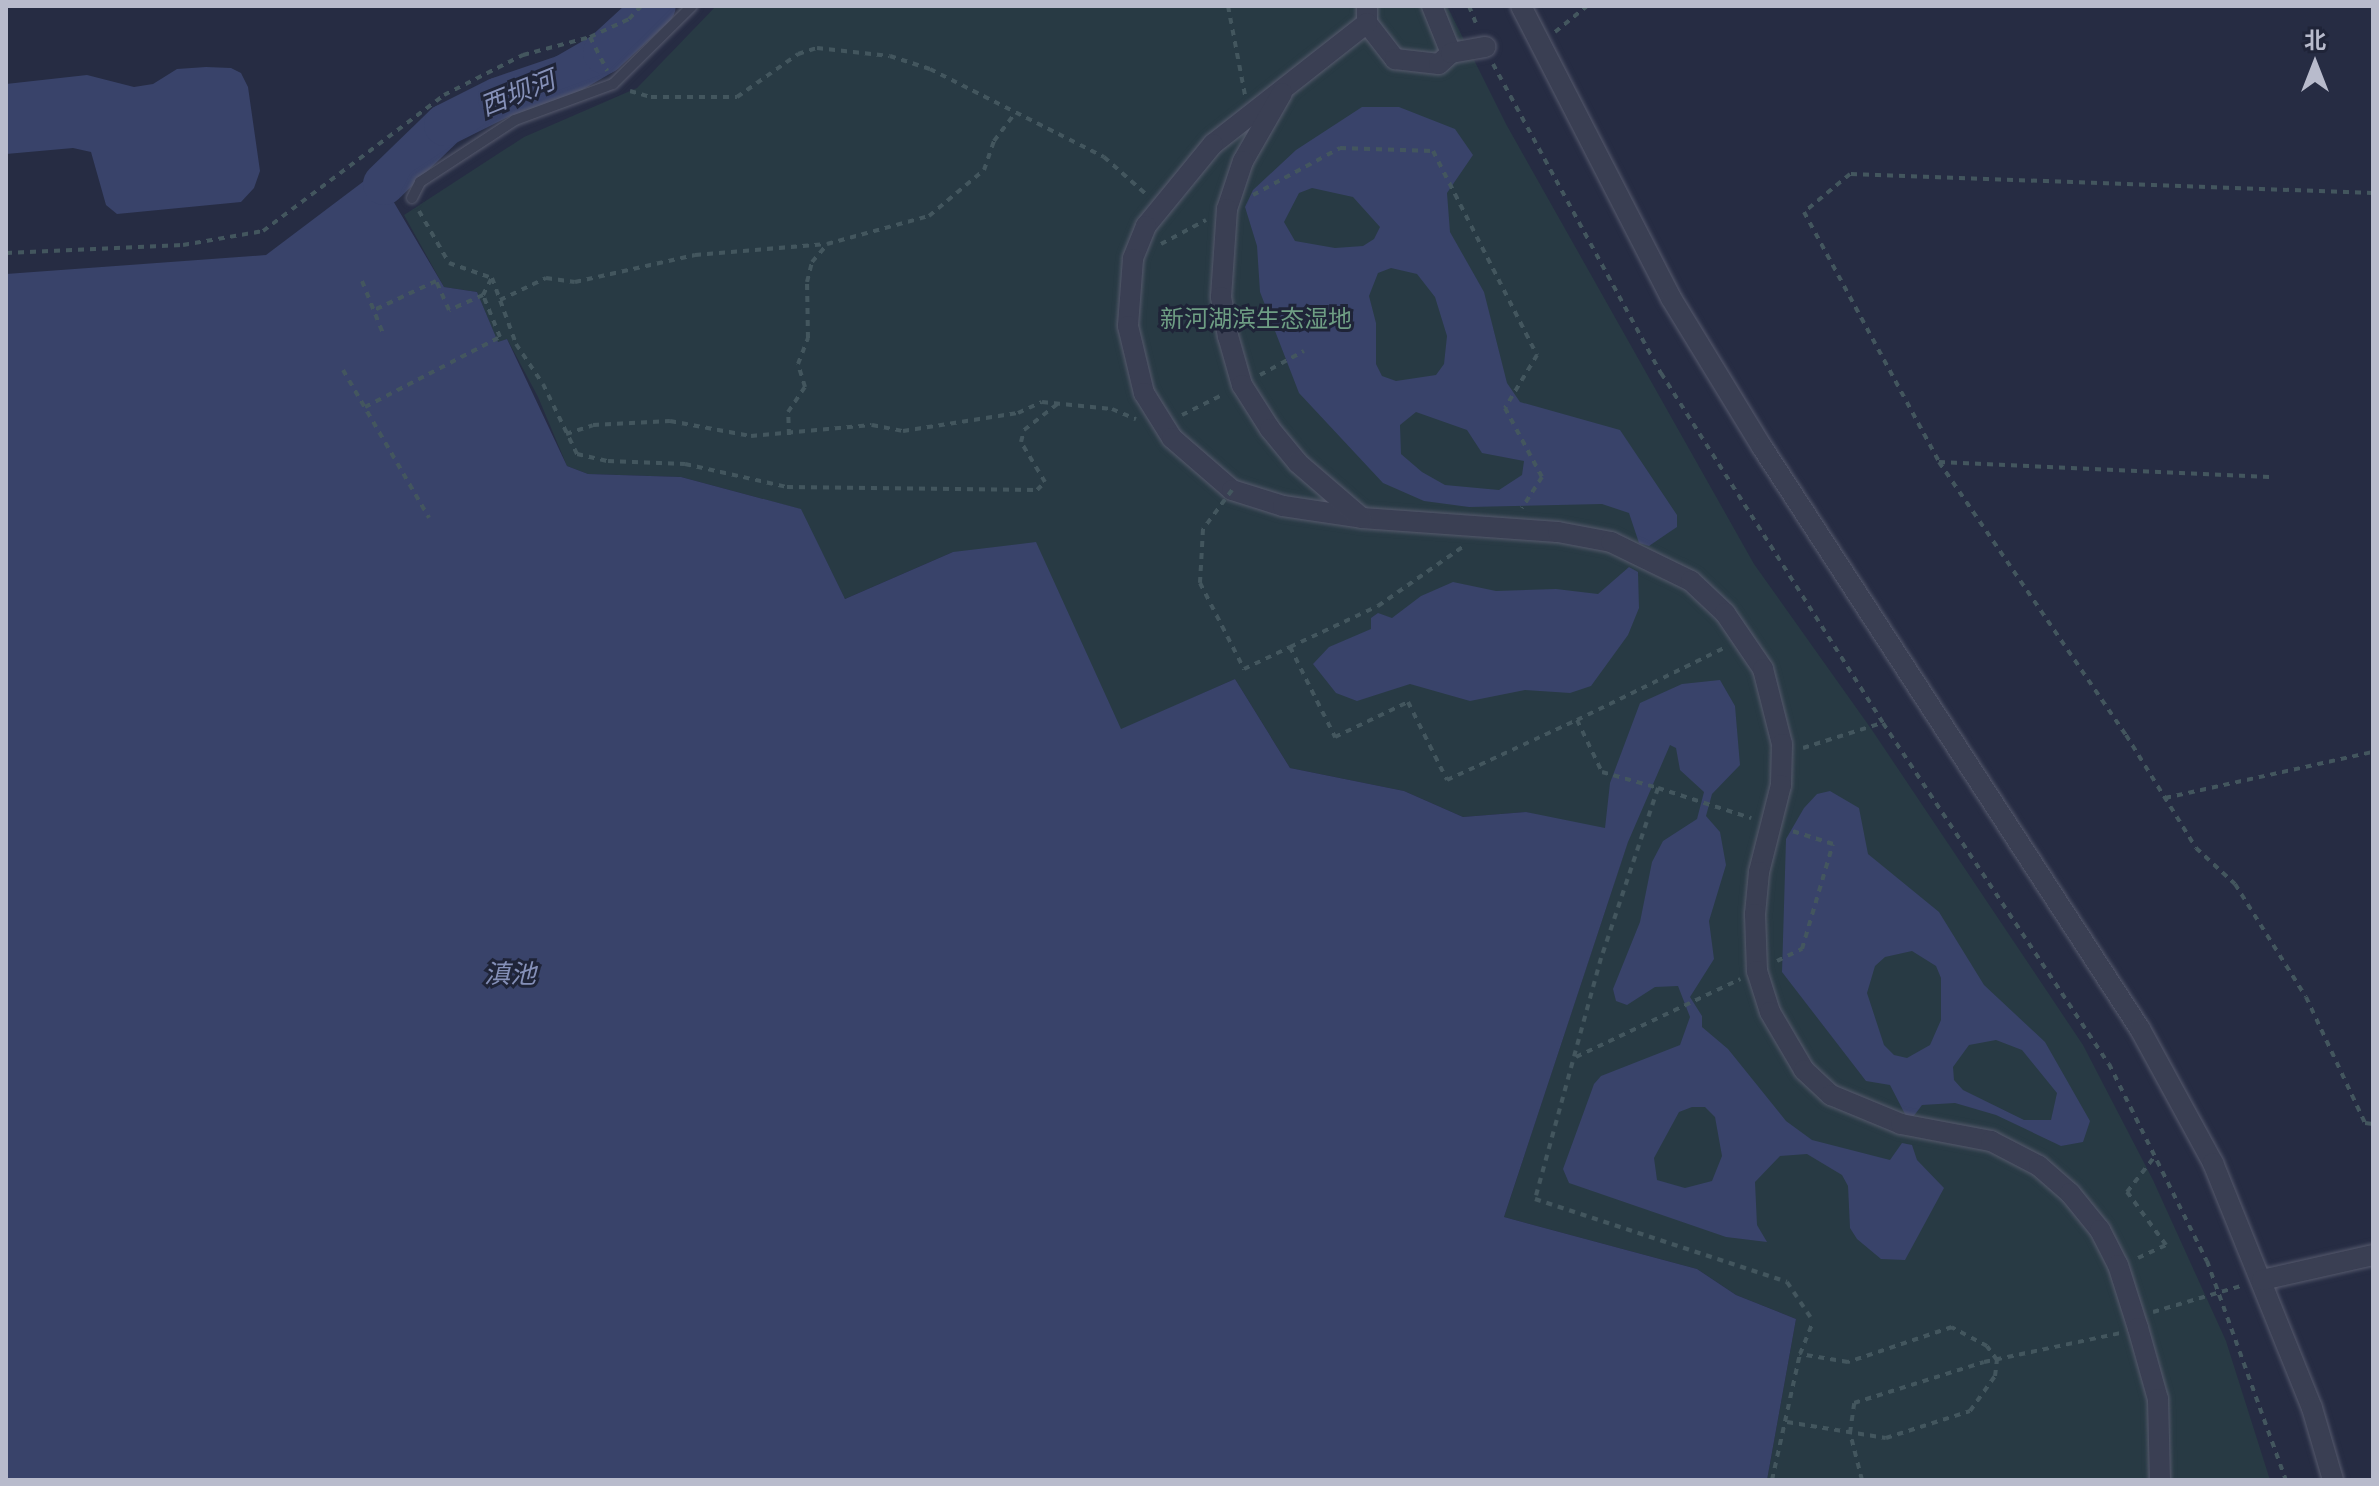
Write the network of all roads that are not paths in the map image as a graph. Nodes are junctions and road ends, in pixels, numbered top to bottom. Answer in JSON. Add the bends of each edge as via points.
{"nodes":[{"id":1,"x":692,"y":6,"type":"edge"},
{"id":2,"x":1432,"y":6,"type":"edge"},
{"id":3,"x":1521,"y":6,"type":"edge"},
{"id":4,"x":1367,"y":14,"type":"edge"},
{"id":5,"x":1485,"y":47,"type":"road end"},
{"id":6,"x":1451,"y":53,"type":"junction"},
{"id":7,"x":1288,"y":81,"type":"junction"},
{"id":8,"x":412,"y":198,"type":"road end"},
{"id":9,"x":1362,"y":518,"type":"junction"},
{"id":10,"x":2373,"y":1255,"type":"edge"},
{"id":11,"x":2262,"y":1280,"type":"junction"},
{"id":12,"x":2160,"y":1480,"type":"edge"},
{"id":13,"x":2333,"y":1480,"type":"edge"}],
"edges":[{"from":1,"to":8,"type":"lane","via":[[612,80],[515,120],[420,182]]},
{"from":2,"to":6,"type":"street"},
{"from":3,"to":11,"type":"street","via":[[1536,44],[1671,298],[2140,1029],[2213,1163]]},
{"from":4,"to":6,"type":"street","via":[[1395,59],[1439,64]]},
{"from":4,"to":7,"type":"street"},
{"from":5,"to":6,"type":"street"},
{"from":7,"to":9,"type":"street","via":[[1243,161],[1227,209],[1221,297],[1242,385],[1298,463]]},
{"from":7,"to":9,"type":"street","via":[[1213,144],[1161,204],[1133,259],[1128,326],[1134,361],[1162,424],[1226,498]]},
{"from":9,"to":12,"type":"street","via":[[1509,527],[1611,542],[1691,581],[1725,613],[1763,669],[1776,707],[1782,755],[1761,826],[1755,914],[1757,971],[1785,1043],[1831,1095],[1901,1124],[1991,1141],[2039,1166],[2070,1193],[2112,1253],[2158,1399]]},
{"from":10,"to":11,"type":"street"},
{"from":11,"to":13,"type":"street","via":[[2312,1408]]}]}
